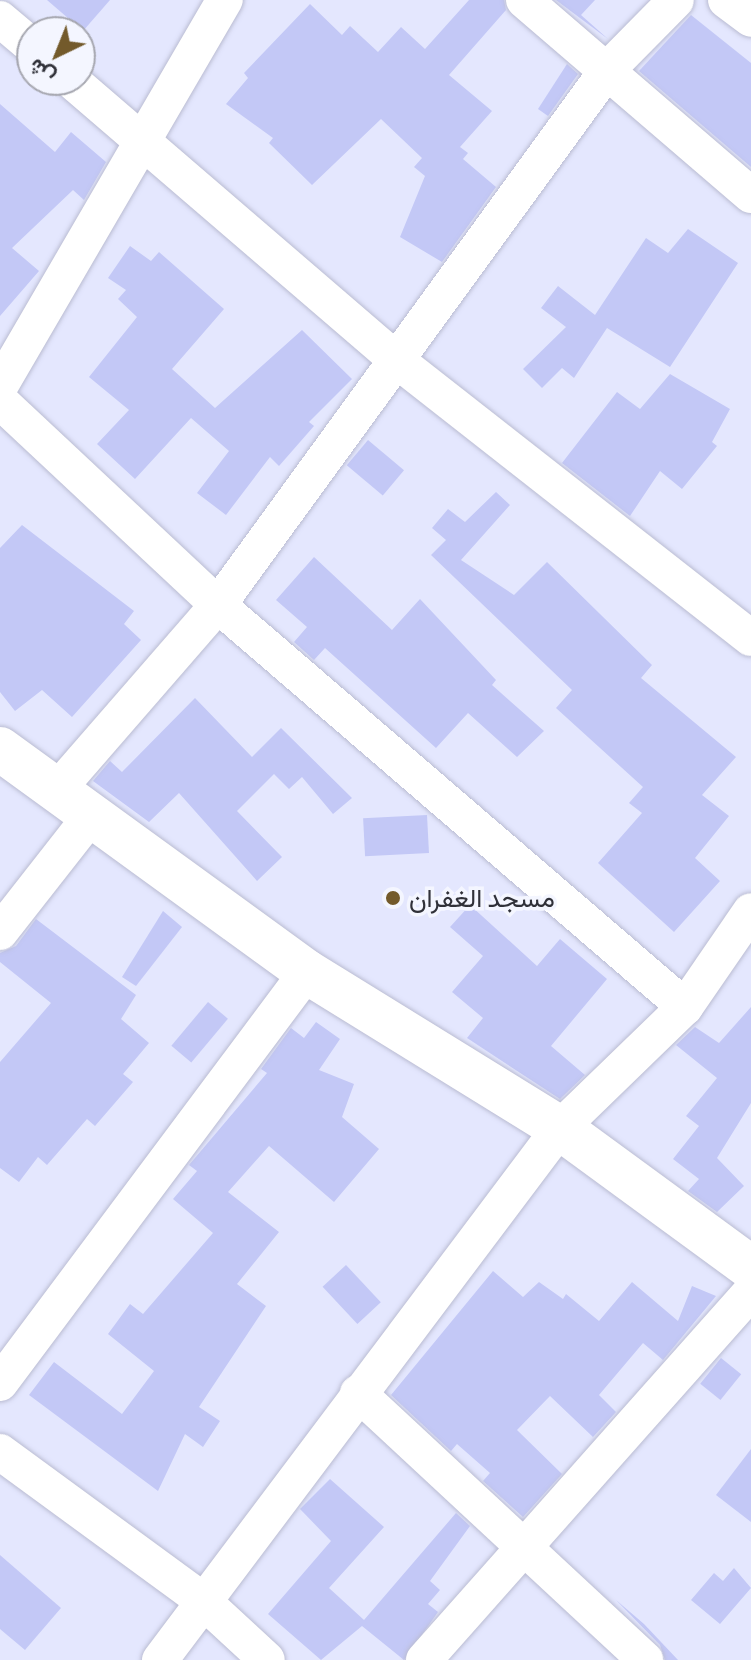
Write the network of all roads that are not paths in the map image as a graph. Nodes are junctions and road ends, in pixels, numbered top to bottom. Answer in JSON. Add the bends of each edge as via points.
{"nodes":[{"id":1,"x":225,"y":0,"type":"edge"},
{"id":2,"x":524,"y":0,"type":"edge"},
{"id":3,"x":676,"y":0,"type":"edge"},
{"id":4,"x":726,"y":0,"type":"edge"},
{"id":5,"x":0,"y":19,"type":"edge"},
{"id":6,"x":751,"y":19,"type":"edge"},
{"id":7,"x":16,"y":32,"type":"edge"},
{"id":8,"x":609,"y":68,"type":"junction"},
{"id":9,"x":90,"y":96,"type":"edge"},
{"id":10,"x":142,"y":141,"type":"junction"},
{"id":11,"x":751,"y":195,"type":"edge"},
{"id":12,"x":395,"y":359,"type":"junction"},
{"id":13,"x":0,"y":386,"type":"edge"},
{"id":14,"x":0,"y":401,"type":"edge"},
{"id":15,"x":218,"y":605,"type":"junction"},
{"id":16,"x":745,"y":622,"type":"edge"},
{"id":17,"x":0,"y":749,"type":"edge"},
{"id":18,"x":57,"y":790,"type":"junction"},
{"id":19,"x":91,"y":816,"type":"junction"},
{"id":20,"x":751,"y":911,"type":"edge"},
{"id":21,"x":0,"y":932,"type":"edge"},
{"id":22,"x":307,"y":972,"type":"junction"},
{"id":23,"x":685,"y":1007,"type":"junction"},
{"id":24,"x":560,"y":1128,"type":"junction"},
{"id":25,"x":751,"y":1268,"type":"edge"},
{"id":26,"x":751,"y":1292,"type":"edge"},
{"id":27,"x":0,"y":1383,"type":"edge"},
{"id":28,"x":358,"y":1393,"type":"junction"},
{"id":29,"x":0,"y":1452,"type":"edge"},
{"id":30,"x":524,"y":1551,"type":"junction"},
{"id":31,"x":202,"y":1600,"type":"junction"},
{"id":32,"x":160,"y":1660,"type":"edge"},
{"id":33,"x":267,"y":1660,"type":"edge"},
{"id":34,"x":424,"y":1660,"type":"edge"},
{"id":35,"x":645,"y":1660,"type":"edge"}],
"edges":[{"from":1,"to":10,"type":"street"},
{"from":2,"to":8,"type":"street"},
{"from":3,"to":8,"type":"street"},
{"from":4,"to":6,"type":"street"},
{"from":5,"to":7,"type":"street"},
{"from":8,"to":11,"type":"street"},
{"from":8,"to":12,"type":"street"},
{"from":9,"to":10,"type":"street"},
{"from":10,"to":12,"type":"street"},
{"from":10,"to":13,"type":"street"},
{"from":12,"to":15,"type":"street"},
{"from":12,"to":16,"type":"street"},
{"from":14,"to":15,"type":"street"},
{"from":15,"to":18,"type":"street"},
{"from":15,"to":23,"type":"street"},
{"from":17,"to":18,"type":"street"},
{"from":18,"to":19,"type":"street"},
{"from":19,"to":21,"type":"street"},
{"from":19,"to":22,"type":"street"},
{"from":20,"to":23,"type":"street"},
{"from":22,"to":24,"type":"street"},
{"from":22,"to":27,"type":"street"},
{"from":23,"to":24,"type":"street"},
{"from":24,"to":25,"type":"street"},
{"from":24,"to":28,"type":"street"},
{"from":26,"to":30,"type":"street"},
{"from":28,"to":30,"type":"street"},
{"from":28,"to":31,"type":"street"},
{"from":29,"to":31,"type":"street"},
{"from":30,"to":34,"type":"street"},
{"from":30,"to":35,"type":"street"},
{"from":31,"to":32,"type":"street"},
{"from":31,"to":33,"type":"street"}]}
